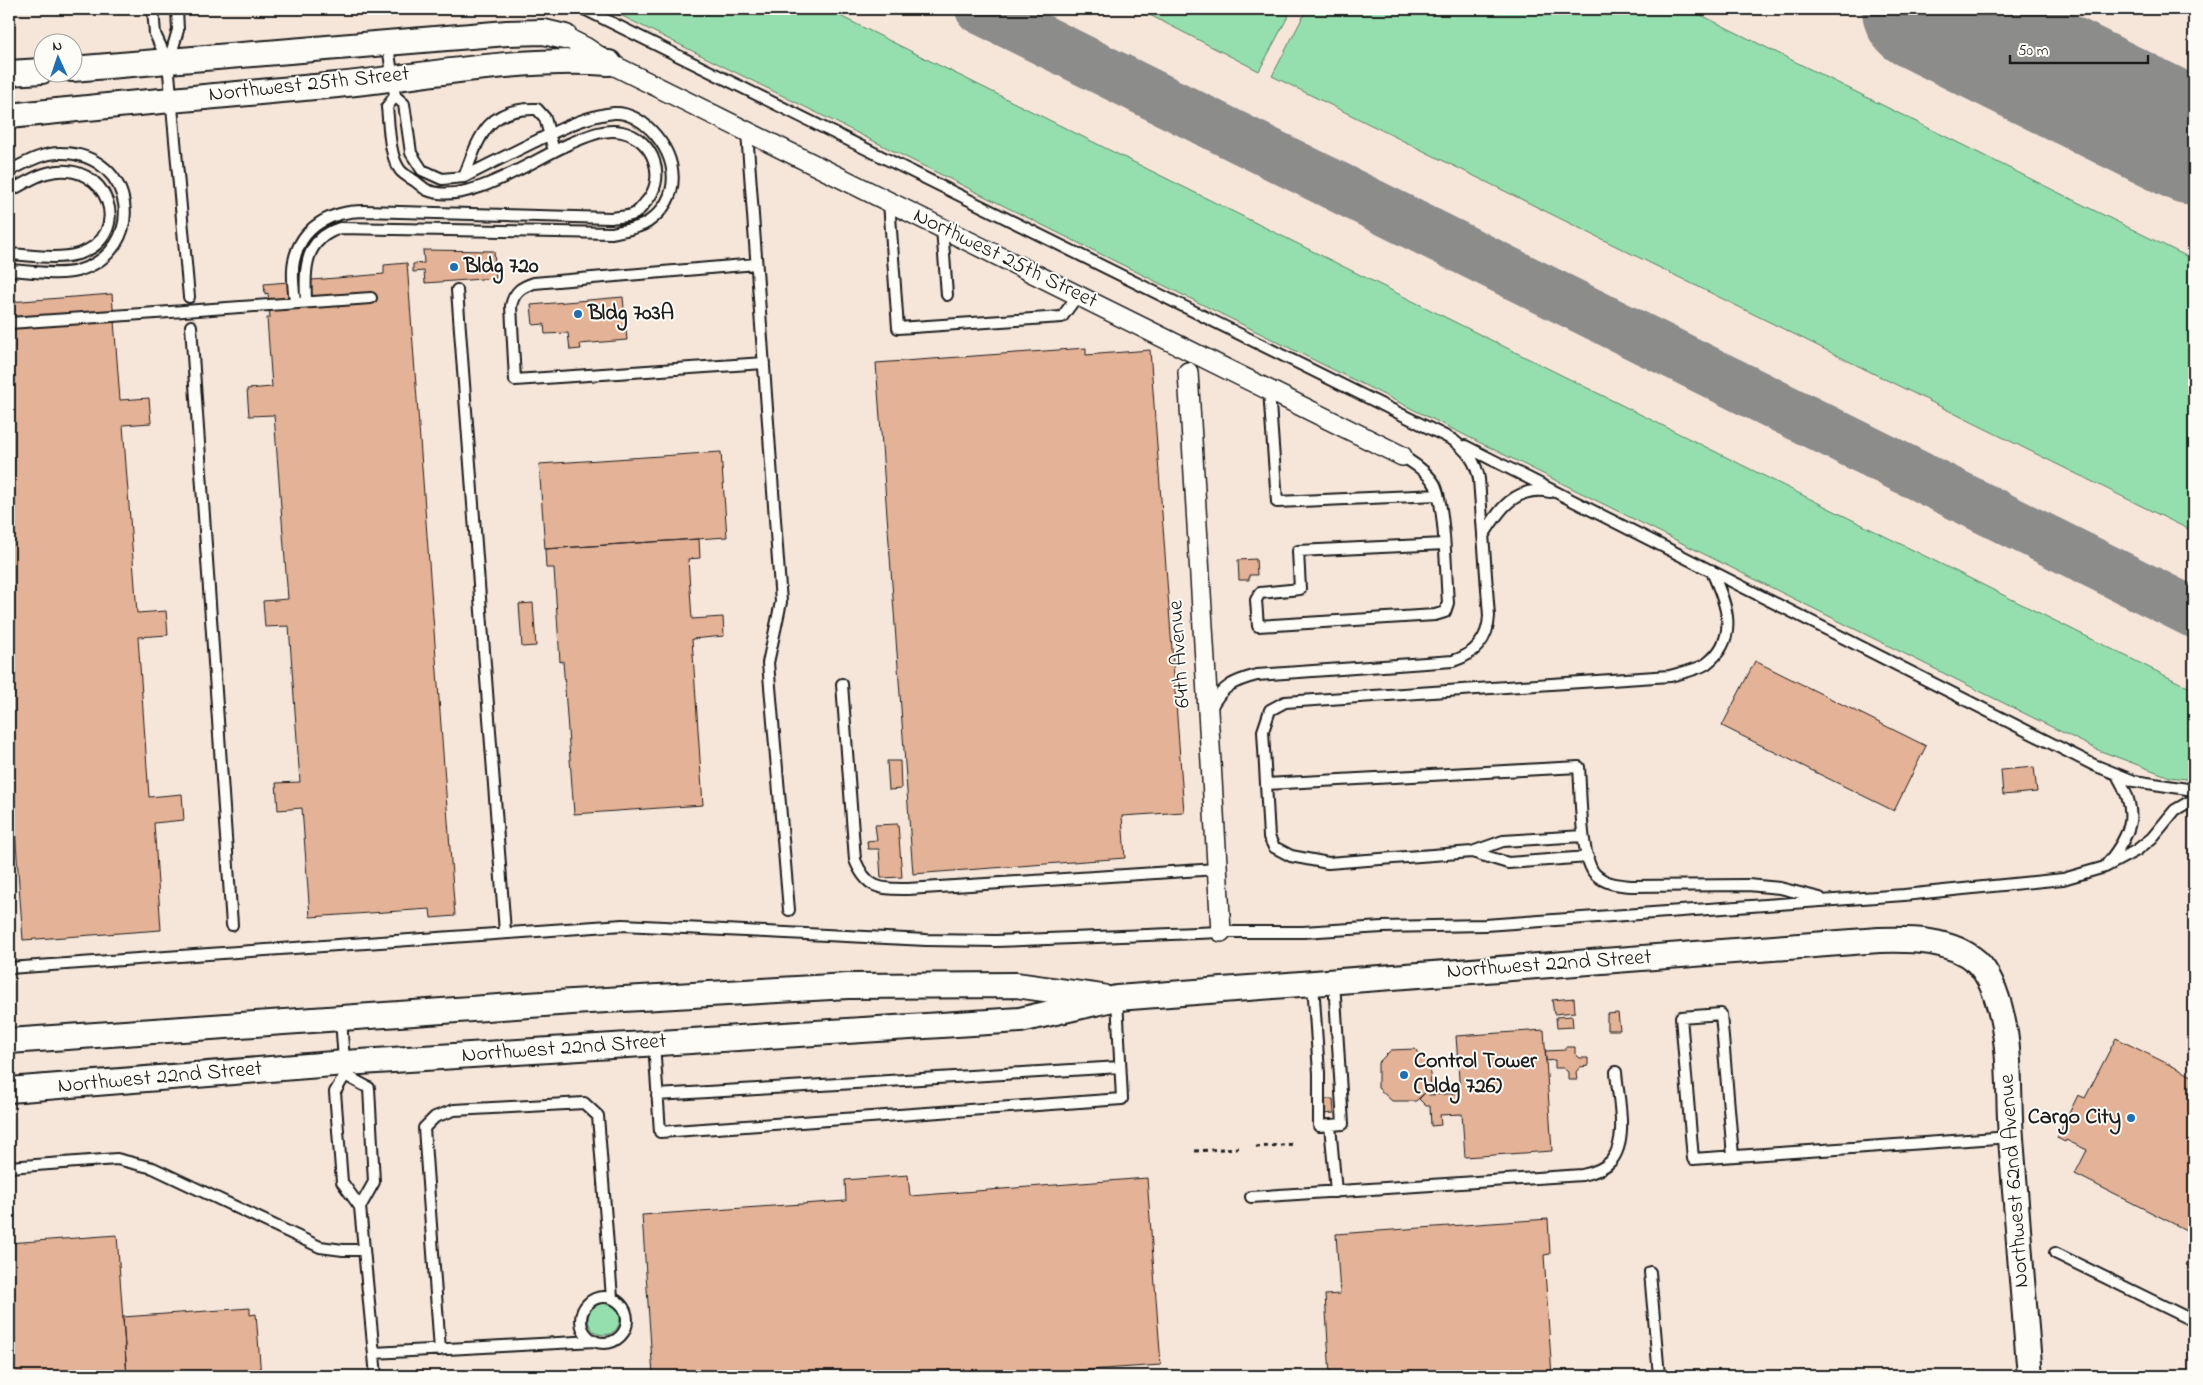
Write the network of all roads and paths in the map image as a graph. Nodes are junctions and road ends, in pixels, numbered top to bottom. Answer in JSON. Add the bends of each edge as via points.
{"nodes":[{"id":1,"x":153,"y":9,"type":"edge"},
{"id":2,"x":177,"y":9,"type":"edge"},
{"id":3,"x":584,"y":9,"type":"edge"},
{"id":4,"x":565,"y":37,"type":"joint"},
{"id":5,"x":388,"y":44,"type":"junction"},
{"id":6,"x":168,"y":62,"type":"junction"},
{"id":7,"x":609,"y":63,"type":"junction"},
{"id":8,"x":82,"y":68,"type":"edge"},
{"id":9,"x":32,"y":72,"type":"edge"},
{"id":10,"x":9,"y":73,"type":"edge"},
{"id":11,"x":394,"y":87,"type":"junction"},
{"id":12,"x":171,"y":99,"type":"junction"},
{"id":13,"x":9,"y":116,"type":"edge"},
{"id":14,"x":747,"y":132,"type":"junction"},
{"id":15,"x":550,"y":134,"type":"junction"},
{"id":16,"x":554,"y":150,"type":"junction"},
{"id":17,"x":9,"y":171,"type":"edge"},
{"id":18,"x":464,"y":177,"type":"junction"},
{"id":19,"x":9,"y":179,"type":"edge"},
{"id":20,"x":11,"y":190,"type":"edge"},
{"id":21,"x":889,"y":202,"type":"junction"},
{"id":22,"x":942,"y":228,"type":"junction"},
{"id":23,"x":9,"y":254,"type":"edge"},
{"id":24,"x":756,"y":264,"type":"junction"},
{"id":25,"x":9,"y":270,"type":"edge"},
{"id":26,"x":457,"y":290,"type":"dead end"},
{"id":27,"x":946,"y":295,"type":"dead end"},
{"id":28,"x":1078,"y":295,"type":"junction"},
{"id":29,"x":189,"y":297,"type":"dead end"},
{"id":30,"x":371,"y":298,"type":"dead end"},
{"id":31,"x":306,"y":302,"type":"junction"},
{"id":32,"x":295,"y":303,"type":"junction"},
{"id":33,"x":9,"y":323,"type":"edge"},
{"id":34,"x":191,"y":326,"type":"dead end"},
{"id":35,"x":764,"y":363,"type":"junction"},
{"id":36,"x":1188,"y":372,"type":"dead end"},
{"id":37,"x":1269,"y":390,"type":"junction"},
{"id":38,"x":1453,"y":440,"type":"junction"},
{"id":39,"x":1402,"y":456,"type":"joint"},
{"id":40,"x":1558,"y":493,"type":"junction"},
{"id":41,"x":1438,"y":495,"type":"junction"},
{"id":42,"x":1483,"y":536,"type":"junction"},
{"id":43,"x":1444,"y":544,"type":"junction"},
{"id":44,"x":1711,"y":570,"type":"junction"},
{"id":45,"x":842,"y":684,"type":"dead end"},
{"id":46,"x":1208,"y":716,"type":"junction"},
{"id":47,"x":2116,"y":775,"type":"junction"},
{"id":48,"x":1266,"y":784,"type":"junction"},
{"id":49,"x":2194,"y":790,"type":"edge"},
{"id":50,"x":2194,"y":799,"type":"edge"},
{"id":51,"x":1583,"y":836,"type":"junction"},
{"id":52,"x":1472,"y":852,"type":"junction"},
{"id":53,"x":1588,"y":857,"type":"junction"},
{"id":54,"x":2105,"y":868,"type":"junction"},
{"id":55,"x":1217,"y":869,"type":"junction"},
{"id":56,"x":1828,"y":901,"type":"junction"},
{"id":57,"x":789,"y":910,"type":"dead end"},
{"id":58,"x":232,"y":925,"type":"dead end"},
{"id":59,"x":505,"y":932,"type":"junction"},
{"id":60,"x":1221,"y":932,"type":"junction"},
{"id":61,"x":1977,"y":962,"type":"joint"},
{"id":62,"x":9,"y":968,"type":"edge"},
{"id":63,"x":1323,"y":982,"type":"junction"},
{"id":64,"x":1117,"y":998,"type":"junction"},
{"id":65,"x":341,"y":1019,"type":"junction"},
{"id":66,"x":9,"y":1041,"type":"edge"},
{"id":67,"x":654,"y":1043,"type":"junction"},
{"id":68,"x":1120,"y":1067,"type":"junction"},
{"id":69,"x":345,"y":1069,"type":"junction"},
{"id":70,"x":1616,"y":1072,"type":"dead end"},
{"id":71,"x":9,"y":1090,"type":"edge"},
{"id":72,"x":657,"y":1095,"type":"junction"},
{"id":73,"x":1330,"y":1125,"type":"junction"},
{"id":74,"x":2011,"y":1137,"type":"junction"},
{"id":75,"x":1295,"y":1144,"type":"dead end"},
{"id":76,"x":1256,"y":1147,"type":"dead end"},
{"id":77,"x":1238,"y":1148,"type":"dead end"},
{"id":78,"x":1195,"y":1151,"type":"dead end"},
{"id":79,"x":1733,"y":1156,"type":"junction"},
{"id":80,"x":9,"y":1167,"type":"edge"},
{"id":81,"x":1336,"y":1192,"type":"junction"},
{"id":82,"x":1251,"y":1197,"type":"dead end"},
{"id":83,"x":360,"y":1207,"type":"junction"},
{"id":84,"x":363,"y":1250,"type":"junction"},
{"id":85,"x":2055,"y":1253,"type":"dead end"},
{"id":86,"x":1650,"y":1272,"type":"dead end"},
{"id":87,"x":612,"y":1298,"type":"junction"},
{"id":88,"x":2194,"y":1321,"type":"edge"},
{"id":89,"x":595,"y":1341,"type":"junction"},
{"id":90,"x":440,"y":1350,"type":"junction"},
{"id":91,"x":374,"y":1353,"type":"junction"},
{"id":92,"x":376,"y":1376,"type":"edge"},
{"id":93,"x":1659,"y":1376,"type":"edge"},
{"id":94,"x":2030,"y":1376,"type":"edge"}],
"edges":[{"from":1,"to":6,"type":"lane","via":[[155,34]]},
{"from":2,"to":6,"type":"lane","via":[[178,30]]},
{"from":3,"to":38,"type":"lane"},
{"from":4,"to":5,"type":"street","name":"Northwest 25th Street","via":[[534,32]]},
{"from":4,"to":7,"type":"street","name":"Northwest 25th Street"},
{"from":5,"to":6,"type":"street","name":"Northwest 25th Street"},
{"from":5,"to":11,"type":"lane"},
{"from":6,"to":8,"type":"street","name":"Northwest 25th Street"},
{"from":6,"to":12,"type":"lane"},
{"from":7,"to":11,"type":"street","name":"Northwest 25th Street","via":[[576,61],[435,72]]},
{"from":7,"to":14,"type":"street","name":"Northwest 25th Street"},
{"from":9,"to":10,"type":"street"},
{"from":11,"to":12,"type":"street","name":"Northwest 25th Street","via":[[339,84]]},
{"from":11,"to":16,"type":"lane","via":[[387,107],[392,148],[400,170],[427,190],[449,194],[481,188]]},
{"from":11,"to":18,"type":"lane","via":[[404,104],[411,153],[422,170],[442,179]]},
{"from":12,"to":13,"type":"street","name":"Northwest 25th Street"},
{"from":12,"to":29,"type":"lane"},
{"from":14,"to":21,"type":"street","name":"Northwest 25th Street"},
{"from":14,"to":24,"type":"lane"},
{"from":15,"to":16,"type":"lane"},
{"from":15,"to":18,"type":"lane"},
{"from":15,"to":18,"type":"lane","via":[[545,118],[537,109],[520,108],[503,114],[488,124]]},
{"from":15,"to":31,"type":"lane","via":[[585,118],[616,113],[635,118],[647,126],[663,142],[674,171],[668,196],[658,213],[646,223],[612,233],[340,228],[321,237],[313,247],[305,280]]},
{"from":16,"to":32,"type":"lane","via":[[592,134],[622,132],[640,140],[654,156],[657,173],[654,189],[635,214],[611,218],[346,212],[321,221],[301,242],[294,261]]},
{"from":17,"to":25,"type":"lane","via":[[38,157],[61,152],[80,155],[98,163],[113,176],[123,195],[126,213],[115,247],[96,264],[76,272]]},
{"from":19,"to":20,"type":"lane"},
{"from":20,"to":23,"type":"lane","via":[[46,173],[66,171],[81,174],[96,183],[105,194],[110,220],[107,230],[94,245],[79,254]]},
{"from":21,"to":22,"type":"street","name":"Northwest 25th Street"},
{"from":21,"to":28,"type":"lane","via":[[898,328],[1062,318]]},
{"from":22,"to":27,"type":"lane"},
{"from":22,"to":28,"type":"street","name":"Northwest 25th Street"},
{"from":24,"to":35,"type":"lane"},
{"from":24,"to":35,"type":"lane","via":[[525,285],[513,297],[511,306],[515,380]]},
{"from":26,"to":59,"type":"lane"},
{"from":28,"to":37,"type":"street","name":"Northwest 25th Street"},
{"from":30,"to":31,"type":"lane"},
{"from":31,"to":32,"type":"lane"},
{"from":32,"to":33,"type":"lane","bridge":true},
{"from":34,"to":58,"type":"lane"},
{"from":35,"to":57,"type":"lane","via":[[781,602],[768,663]]},
{"from":36,"to":46,"type":"street","name":"64th Avenue"},
{"from":37,"to":39,"type":"street","name":"Northwest 25th Street"},
{"from":37,"to":41,"type":"lane","via":[[1277,502]]},
{"from":38,"to":40,"type":"lane"},
{"from":38,"to":42,"type":"lane","via":[[1477,467]]},
{"from":39,"to":41,"type":"lane","via":[[1427,475]]},
{"from":40,"to":42,"type":"lane","via":[[1536,490],[1515,496],[1497,513]]},
{"from":40,"to":44,"type":"lane"},
{"from":41,"to":43,"type":"lane"},
{"from":42,"to":46,"type":"lane","via":[[1489,624],[1484,638],[1466,656],[1446,662],[1258,675],[1226,687]]},
{"from":43,"to":43,"type":"lane","via":[[1448,603],[1445,612],[1258,626],[1256,600],[1260,593],[1300,589],[1298,551]]},
{"from":44,"to":47,"type":"lane"},
{"from":44,"to":48,"type":"lane","via":[[1725,600],[1728,618],[1723,646],[1705,664],[1670,676],[1285,702],[1270,710],[1263,731]]},
{"from":45,"to":55,"type":"lane","via":[[855,860],[871,885],[908,889]]},
{"from":46,"to":55,"type":"street","name":"64th Avenue"},
{"from":47,"to":49,"type":"lane","via":[[2149,784]]},
{"from":47,"to":54,"type":"lane","via":[[2127,793],[2130,824],[2122,846]]},
{"from":48,"to":51,"type":"lane","via":[[1579,768]]},
{"from":48,"to":52,"type":"lane","via":[[1269,837],[1274,847],[1291,856],[1328,863]]},
{"from":50,"to":54,"type":"lane","via":[[2175,810],[2152,838],[2137,850]]},
{"from":51,"to":52,"type":"lane","via":[[1503,842]]},
{"from":51,"to":53,"type":"lane"},
{"from":52,"to":53,"type":"lane","via":[[1508,863]]},
{"from":53,"to":56,"type":"lane","via":[[1594,873],[1617,885],[1748,885],[1780,888]]},
{"from":54,"to":56,"type":"lane","via":[[2048,881]]},
{"from":55,"to":60,"type":"street","name":"64th Avenue"},
{"from":56,"to":60,"type":"lane","via":[[1485,925]]},
{"from":59,"to":60,"type":"lane","via":[[623,925],[996,942]]},
{"from":59,"to":62,"type":"lane"},
{"from":61,"to":63,"type":"street","name":"Northwest 22nd Street","via":[[1945,946],[1912,940],[1887,940]]},
{"from":61,"to":74,"type":"street","name":"Northwest 62nd Avenue","via":[[1989,979],[2002,1016]]},
{"from":63,"to":64,"type":"street","name":"Northwest 22nd Street"},
{"from":63,"to":73,"type":"lane","via":[[1319,1126]]},
{"from":63,"to":73,"type":"lane","via":[[1343,1124]]},
{"from":64,"to":65,"type":"street","name":"Northwest 22nd Street","via":[[1016,985],[858,985]]},
{"from":64,"to":67,"type":"street","name":"Northwest 22nd Street","via":[[1020,1020]]},
{"from":64,"to":68,"type":"lane"},
{"from":65,"to":66,"type":"street","name":"Northwest 22nd Street"},
{"from":65,"to":69,"type":"lane"},
{"from":67,"to":69,"type":"street","name":"Northwest 22nd Street"},
{"from":67,"to":72,"type":"lane"},
{"from":68,"to":72,"type":"lane"},
{"from":68,"to":72,"type":"lane","via":[[1122,1099],[660,1132]]},
{"from":69,"to":71,"type":"street","name":"Northwest 22nd Street"},
{"from":69,"to":83,"type":"lane","via":[[335,1092],[342,1182]]},
{"from":69,"to":83,"type":"lane","via":[[369,1088],[374,1182]]},
{"from":70,"to":81,"type":"lane","via":[[1620,1138],[1610,1162],[1597,1172]]},
{"from":73,"to":81,"type":"lane"},
{"from":74,"to":79,"type":"lane"},
{"from":74,"to":94,"type":"street","name":"Northwest 62nd Avenue"},
{"from":75,"to":76,"type":"path"},
{"from":77,"to":78,"type":"path"},
{"from":79,"to":79,"type":"lane","via":[[1692,1159],[1681,1017],[1721,1014]]},
{"from":80,"to":84,"type":"lane","via":[[117,1159],[136,1163],[153,1168],[320,1247]]},
{"from":81,"to":82,"type":"lane"},
{"from":83,"to":84,"type":"lane"},
{"from":84,"to":91,"type":"lane"},
{"from":85,"to":88,"type":"lane"},
{"from":86,"to":93,"type":"lane"},
{"from":87,"to":89,"type":"lane","via":[[604,1296],[590,1301],[582,1314],[583,1328]]},
{"from":87,"to":89,"type":"lane","via":[[624,1308],[628,1322],[625,1330],[607,1343]]},
{"from":87,"to":90,"type":"lane","via":[[598,1116],[584,1103],[454,1110],[435,1117],[424,1128]]},
{"from":89,"to":90,"type":"lane"},
{"from":90,"to":91,"type":"lane"},
{"from":91,"to":92,"type":"lane"}]}
